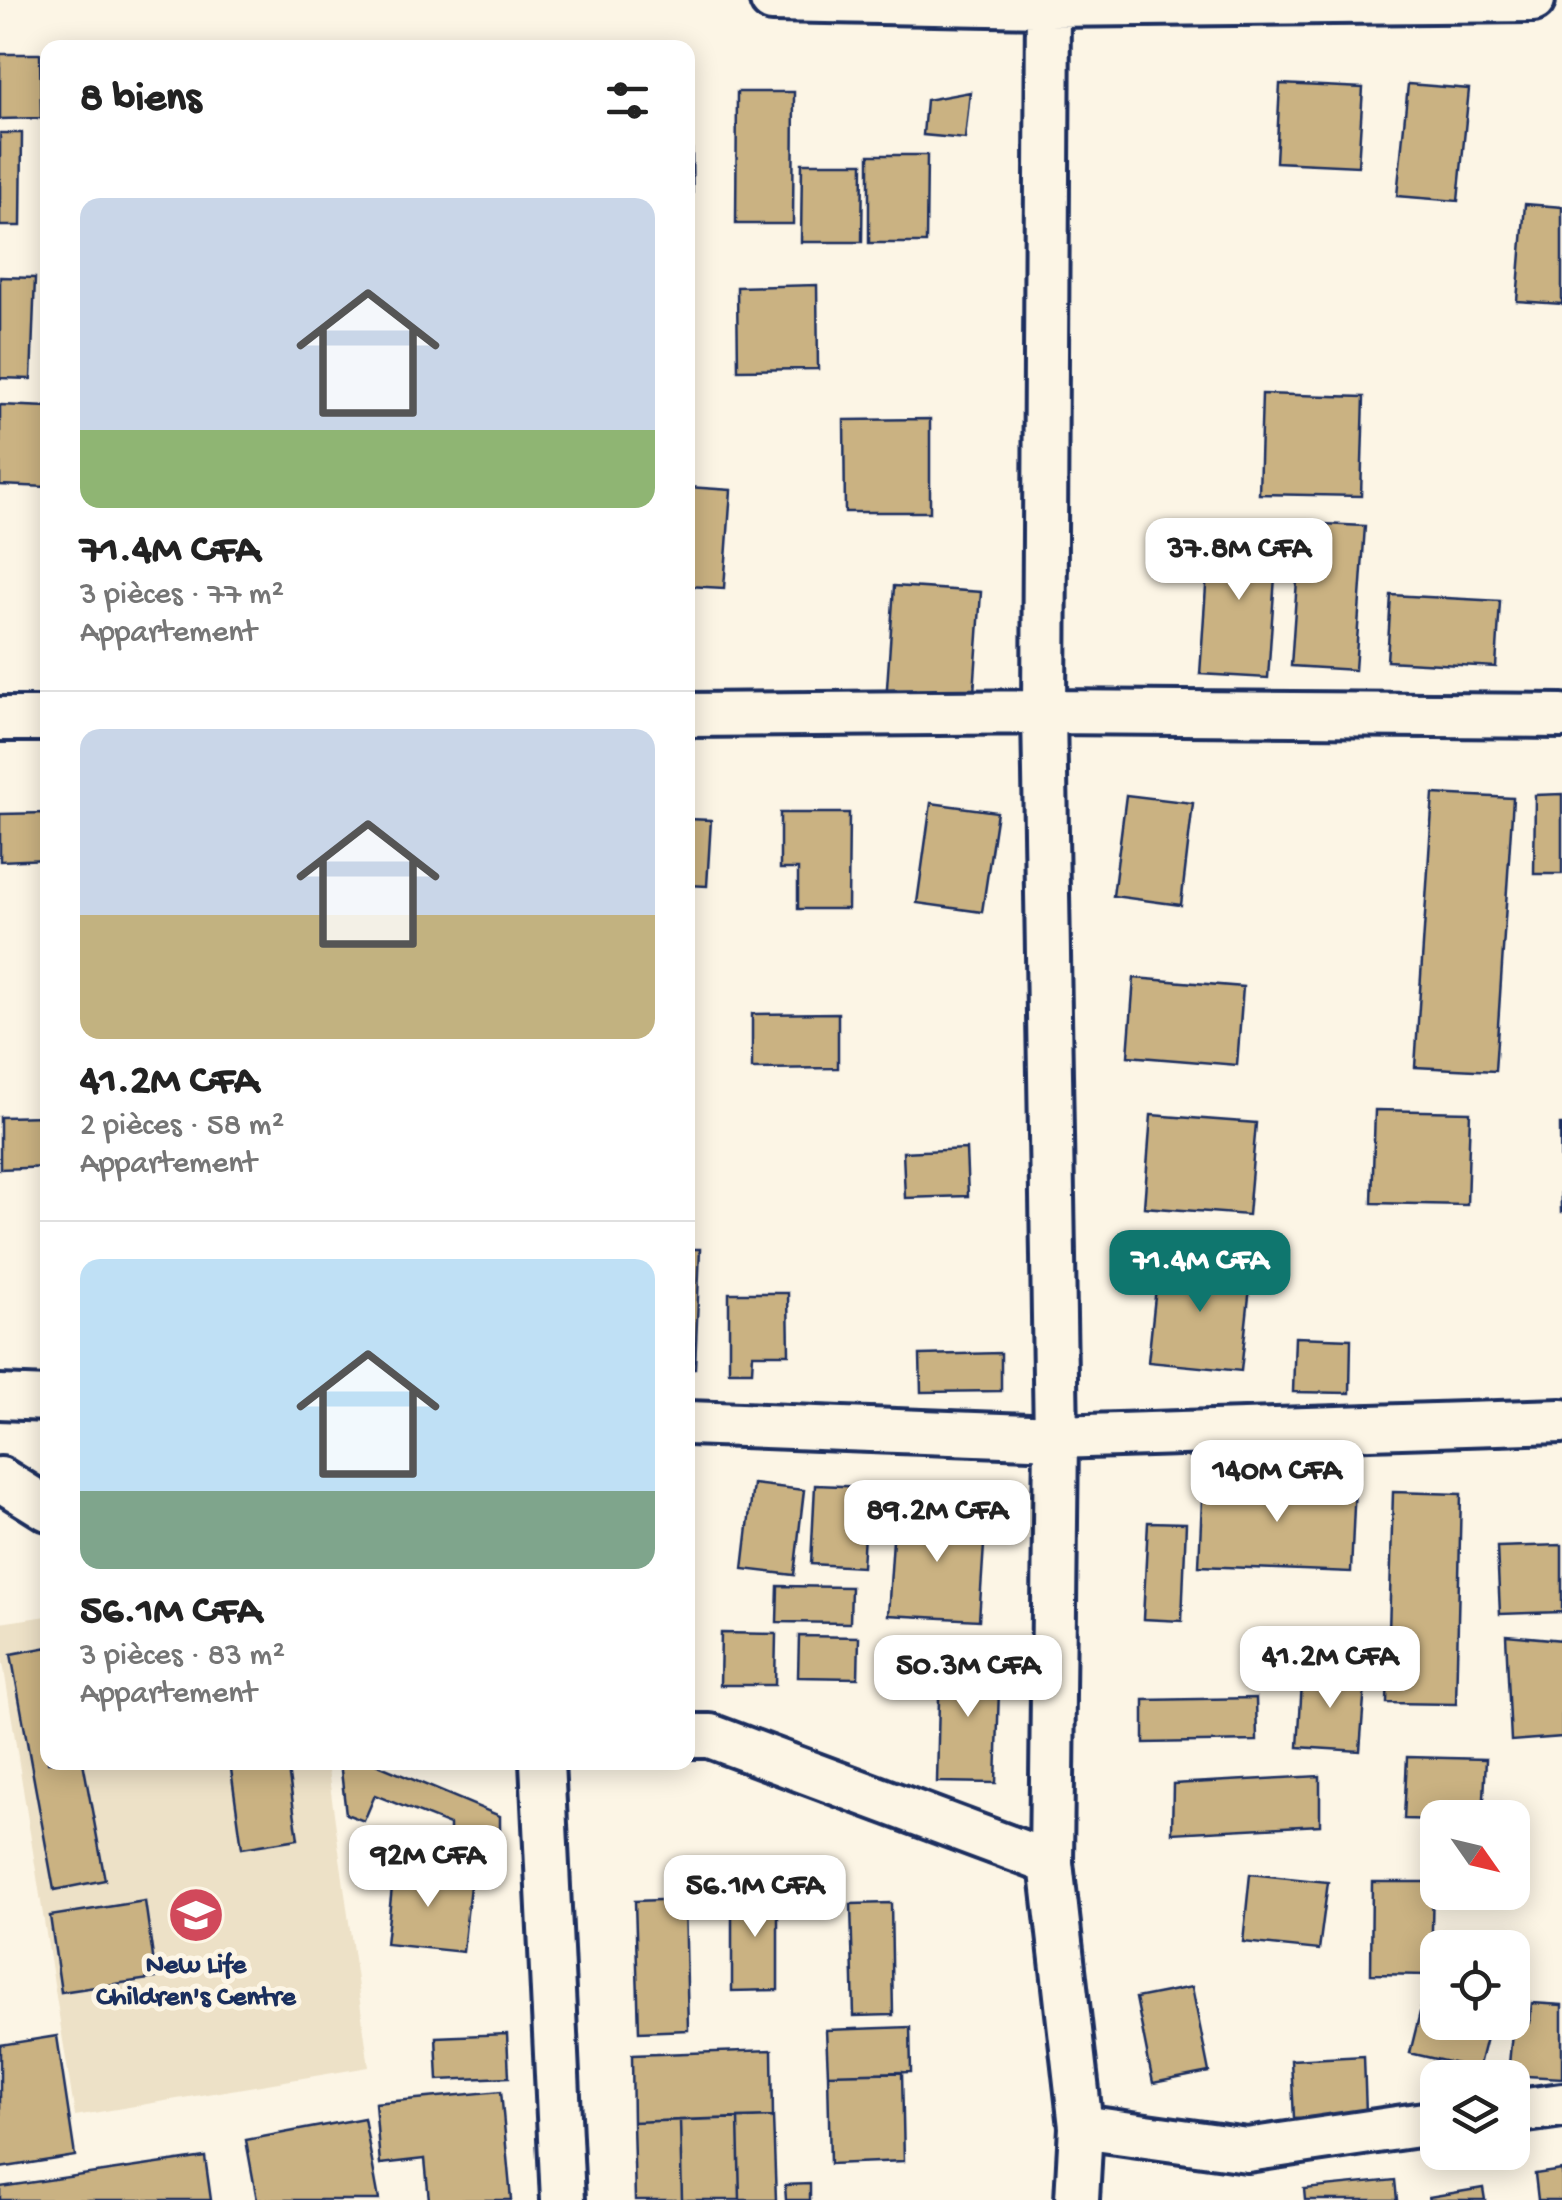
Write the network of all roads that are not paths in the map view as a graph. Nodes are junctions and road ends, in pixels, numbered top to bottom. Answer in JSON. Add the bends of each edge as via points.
{"nodes":[{"id":1,"x":772,"y":0,"type":"edge"},
{"id":2,"x":1533,"y":0,"type":"edge"},
{"id":3,"x":1048,"y":2,"type":"edge"},
{"id":4,"x":1044,"y":712,"type":"junction"},
{"id":5,"x":695,"y":714,"type":"edge"},
{"id":6,"x":1562,"y":716,"type":"edge"},
{"id":7,"x":0,"y":719,"type":"edge"},
{"id":8,"x":40,"y":719,"type":"edge"},
{"id":9,"x":0,"y":1397,"type":"edge"},
{"id":10,"x":40,"y":1399,"type":"edge"},
{"id":11,"x":1562,"y":1421,"type":"edge"},
{"id":12,"x":695,"y":1423,"type":"edge"},
{"id":13,"x":1056,"y":1438,"type":"junction"},
{"id":14,"x":0,"y":1479,"type":"edge"},
{"id":15,"x":40,"y":1504,"type":"edge"},
{"id":16,"x":695,"y":1736,"type":"edge"},
{"id":17,"x":542,"y":1770,"type":"edge"},
{"id":18,"x":1051,"y":1862,"type":"junction"},
{"id":19,"x":1562,"y":2105,"type":"edge"},
{"id":20,"x":1530,"y":2109,"type":"edge"},
{"id":21,"x":1420,"y":2125,"type":"edge"},
{"id":22,"x":1081,"y":2127,"type":"junction"},
{"id":23,"x":563,"y":2200,"type":"edge"},
{"id":24,"x":1078,"y":2200,"type":"edge"}],
"edges":[{"from":1,"to":3,"type":"street"},
{"from":2,"to":3,"type":"street"},
{"from":3,"to":4,"type":"street"},
{"from":4,"to":5,"type":"street"},
{"from":4,"to":6,"type":"street"},
{"from":4,"to":13,"type":"street"},
{"from":7,"to":8,"type":"street"},
{"from":9,"to":10,"type":"street"},
{"from":11,"to":13,"type":"street"},
{"from":12,"to":13,"type":"street"},
{"from":13,"to":18,"type":"street"},
{"from":14,"to":15,"type":"street"},
{"from":16,"to":18,"type":"street","via":[[710,1736]]},
{"from":17,"to":23,"type":"street"},
{"from":18,"to":22,"type":"street"},
{"from":19,"to":20,"type":"street"},
{"from":21,"to":22,"type":"street","via":[[1247,2150]]},
{"from":22,"to":24,"type":"street"}]}
